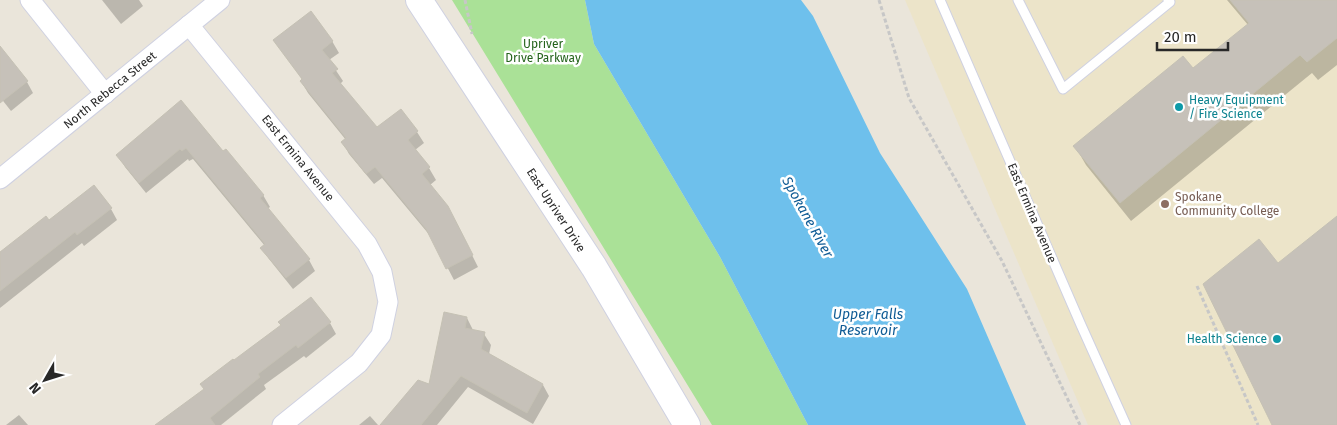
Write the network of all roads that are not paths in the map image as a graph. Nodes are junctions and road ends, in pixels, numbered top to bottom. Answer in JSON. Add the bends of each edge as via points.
{"nodes":[{"id":1,"x":30,"y":0,"type":"edge"},
{"id":2,"x":220,"y":0,"type":"edge"},
{"id":3,"x":419,"y":0,"type":"edge"},
{"id":4,"x":940,"y":0,"type":"edge"},
{"id":5,"x":1018,"y":0,"type":"edge"},
{"id":6,"x":1168,"y":0,"type":"edge"},
{"id":7,"x":189,"y":25,"type":"junction"},
{"id":8,"x":105,"y":94,"type":"junction"},
{"id":9,"x":0,"y":179,"type":"edge"},
{"id":10,"x":282,"y":425,"type":"edge"},
{"id":11,"x":687,"y":425,"type":"edge"},
{"id":12,"x":1126,"y":425,"type":"edge"}],
"edges":[{"from":1,"to":8,"type":"street"},
{"from":2,"to":7,"type":"street","name":"North Rebecca Street"},
{"from":3,"to":11,"type":"street","name":"East Upriver Drive","via":[[594,267]]},
{"from":4,"to":12,"type":"lane","name":"East Ermina Avenue"},
{"from":5,"to":6,"type":"lane","via":[[1063,89],[1170,2]]},
{"from":7,"to":8,"type":"street","name":"North Rebecca Street"},
{"from":7,"to":10,"type":"street","name":"East Ermina Avenue","via":[[367,244],[382,272],[388,302],[381,335],[359,363]]},
{"from":8,"to":9,"type":"street","name":"North Rebecca Street"}]}
